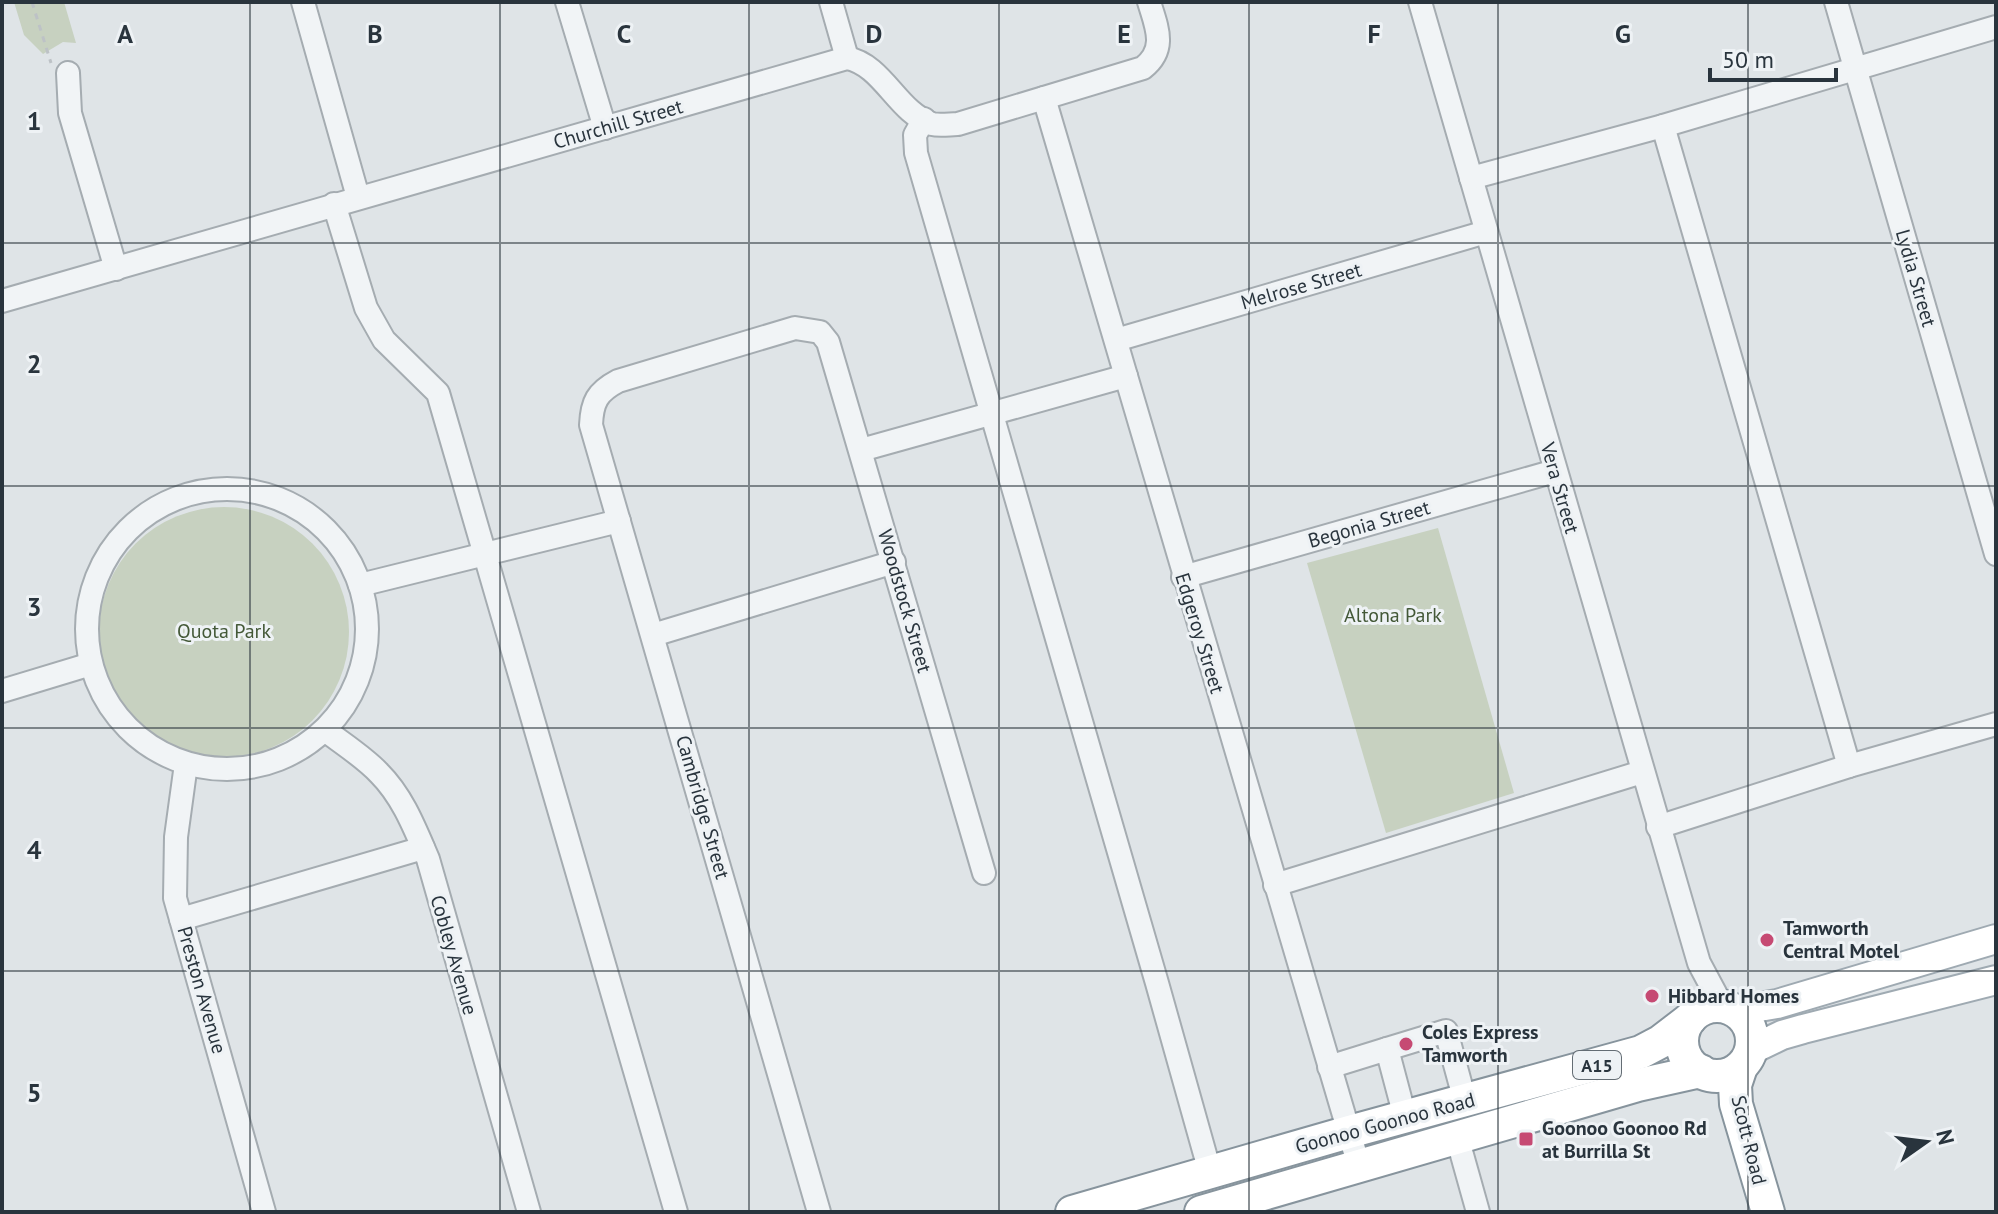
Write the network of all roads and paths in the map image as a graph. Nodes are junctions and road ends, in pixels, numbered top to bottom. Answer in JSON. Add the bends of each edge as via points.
{"nodes":[{"id":1,"x":32,"y":2,"type":"edge"},
{"id":2,"x":303,"y":2,"type":"edge"},
{"id":3,"x":567,"y":2,"type":"edge"},
{"id":4,"x":831,"y":2,"type":"edge"},
{"id":5,"x":1149,"y":2,"type":"edge"},
{"id":6,"x":1420,"y":2,"type":"edge"},
{"id":7,"x":1836,"y":2,"type":"edge"},
{"id":8,"x":1996,"y":27,"type":"edge"},
{"id":9,"x":847,"y":58,"type":"junction"},
{"id":10,"x":1854,"y":68,"type":"junction"},
{"id":11,"x":68,"y":73,"type":"joint"},
{"id":12,"x":1044,"y":98,"type":"junction"},
{"id":13,"x":924,"y":119,"type":"junction"},
{"id":14,"x":1663,"y":126,"type":"junction"},
{"id":15,"x":605,"y":128,"type":"junction"},
{"id":16,"x":1471,"y":178,"type":"junction"},
{"id":17,"x":358,"y":197,"type":"junction"},
{"id":18,"x":334,"y":204,"type":"junction"},
{"id":19,"x":1486,"y":232,"type":"junction"},
{"id":20,"x":116,"y":269,"type":"junction"},
{"id":21,"x":2,"y":301,"type":"edge"},
{"id":22,"x":820,"y":332,"type":"joint"},
{"id":23,"x":1116,"y":340,"type":"junction"},
{"id":24,"x":1126,"y":376,"type":"junction"},
{"id":25,"x":992,"y":412,"type":"junction"},
{"id":26,"x":861,"y":450,"type":"junction"},
{"id":27,"x":1555,"y":471,"type":"junction"},
{"id":28,"x":619,"y":521,"type":"junction"},
{"id":29,"x":1996,"y":554,"type":"edge"},
{"id":30,"x":485,"y":555,"type":"junction"},
{"id":31,"x":894,"y":562,"type":"junction"},
{"id":32,"x":1183,"y":577,"type":"junction"},
{"id":33,"x":360,"y":585,"type":"junction"},
{"id":34,"x":653,"y":635,"type":"junction"},
{"id":35,"x":91,"y":664,"type":"junction"},
{"id":36,"x":2,"y":691,"type":"edge"},
{"id":37,"x":1996,"y":724,"type":"edge"},
{"id":38,"x":325,"y":730,"type":"junction"},
{"id":39,"x":186,"y":764,"type":"junction"},
{"id":40,"x":1849,"y":766,"type":"junction"},
{"id":41,"x":1642,"y":772,"type":"junction"},
{"id":42,"x":1658,"y":827,"type":"junction"},
{"id":43,"x":423,"y":848,"type":"junction"},
{"id":44,"x":984,"y":873,"type":"dead end"},
{"id":45,"x":1275,"y":885,"type":"junction"},
{"id":46,"x":181,"y":919,"type":"junction"},
{"id":47,"x":1996,"y":939,"type":"edge"},
{"id":48,"x":1996,"y":980,"type":"edge"},
{"id":49,"x":1712,"y":1012,"type":"junction"},
{"id":50,"x":1387,"y":1049,"type":"junction"},
{"id":51,"x":1746,"y":1059,"type":"junction"},
{"id":52,"x":1329,"y":1067,"type":"junction"},
{"id":53,"x":1705,"y":1073,"type":"junction"},
{"id":54,"x":1465,"y":1101,"type":"junction"},
{"id":55,"x":1405,"y":1117,"type":"junction"},
{"id":56,"x":1349,"y":1132,"type":"junction"},
{"id":57,"x":1457,"y":1137,"type":"junction"},
{"id":58,"x":1359,"y":1166,"type":"junction"},
{"id":59,"x":1210,"y":1172,"type":"junction"},
{"id":60,"x":264,"y":1212,"type":"edge"},
{"id":61,"x":529,"y":1212,"type":"edge"},
{"id":62,"x":676,"y":1212,"type":"edge"},
{"id":63,"x":819,"y":1212,"type":"edge"},
{"id":64,"x":1072,"y":1212,"type":"edge"},
{"id":65,"x":1201,"y":1212,"type":"edge"},
{"id":66,"x":1478,"y":1212,"type":"edge"},
{"id":67,"x":1752,"y":1212,"type":"edge"},
{"id":68,"x":1768,"y":1212,"type":"edge"}],
"edges":[{"from":1,"to":11,"type":"path","via":[[49,61]]},
{"from":2,"to":17,"type":"street"},
{"from":3,"to":15,"type":"street"},
{"from":4,"to":9,"type":"street"},
{"from":5,"to":12,"type":"street","via":[[1160,41],[1150,62],[1132,73]]},
{"from":6,"to":16,"type":"street","name":"Vera Street"},
{"from":7,"to":10,"type":"street","name":"Lydia Street"},
{"from":8,"to":10,"type":"street"},
{"from":9,"to":13,"type":"street","via":[[869,68]]},
{"from":9,"to":15,"type":"street","name":"Churchill Street"},
{"from":10,"to":14,"type":"street"},
{"from":10,"to":29,"type":"street","name":"Lydia Street"},
{"from":11,"to":20,"type":"street","via":[[70,113]]},
{"from":12,"to":13,"type":"street","via":[[958,124]]},
{"from":12,"to":23,"type":"street","name":"Edgeroy Street"},
{"from":13,"to":25,"type":"street","via":[[915,135],[916,153]]},
{"from":14,"to":16,"type":"street"},
{"from":14,"to":40,"type":"street"},
{"from":15,"to":17,"type":"street","name":"Churchill Street"},
{"from":16,"to":19,"type":"street","name":"Vera Street"},
{"from":17,"to":18,"type":"street","name":"Churchill Street"},
{"from":18,"to":20,"type":"street","name":"Churchill Street"},
{"from":18,"to":30,"type":"street","via":[[366,308],[384,340],[438,393]]},
{"from":19,"to":23,"type":"street","name":"Melrose Street"},
{"from":19,"to":27,"type":"street","name":"Vera Street"},
{"from":20,"to":21,"type":"street","name":"Churchill Street"},
{"from":22,"to":26,"type":"street","name":"Woodstock Street","via":[[833,352]]},
{"from":22,"to":28,"type":"street","name":"Cambridge Street","via":[[795,328],[605,387],[594,401],[591,425]]},
{"from":23,"to":24,"type":"street","name":"Edgeroy Street"},
{"from":24,"to":25,"type":"street"},
{"from":24,"to":32,"type":"street","name":"Edgeroy Street"},
{"from":25,"to":26,"type":"street"},
{"from":25,"to":59,"type":"street"},
{"from":26,"to":31,"type":"street","name":"Woodstock Street"},
{"from":27,"to":32,"type":"street","name":"Begonia Street"},
{"from":27,"to":41,"type":"street","name":"Vera Street"},
{"from":28,"to":30,"type":"street"},
{"from":28,"to":34,"type":"street","name":"Cambridge Street"},
{"from":30,"to":33,"type":"street"},
{"from":30,"to":62,"type":"street"},
{"from":31,"to":34,"type":"street"},
{"from":31,"to":44,"type":"street","name":"Woodstock Street"},
{"from":32,"to":45,"type":"street","name":"Edgeroy Street"},
{"from":33,"to":35,"type":"street","via":[[338,542],[302,510],[258,491],[210,489],[165,502],[126,530],[99,570],[87,616]]},
{"from":33,"to":38,"type":"street","via":[[367,624],[364,663],[349,699]]},
{"from":34,"to":63,"type":"street","name":"Cambridge Street"},
{"from":35,"to":36,"type":"street"},
{"from":35,"to":39,"type":"street","via":[[110,708],[143,743]]},
{"from":37,"to":40,"type":"street"},
{"from":38,"to":39,"type":"street","via":[[295,753],[260,766],[223,770]]},
{"from":38,"to":43,"type":"street","name":"Cobley Avenue","via":[[378,771],[414,824]]},
{"from":39,"to":46,"type":"street","name":"Preston Avenue","via":[[176,837],[175,898]]},
{"from":40,"to":42,"type":"street"},
{"from":41,"to":42,"type":"street","name":"Vera Street"},
{"from":41,"to":45,"type":"street"},
{"from":42,"to":49,"type":"street","name":"Vera Street"},
{"from":43,"to":46,"type":"street"},
{"from":43,"to":61,"type":"street","name":"Cobley Avenue"},
{"from":45,"to":52,"type":"street","name":"Edgeroy Street"},
{"from":46,"to":60,"type":"street","name":"Preston Avenue"},
{"from":47,"to":49,"type":"main road","name":"Goonoo Goonoo Road","via":[[1777,1004]]},
{"from":48,"to":51,"type":"main road","via":[[1782,1035]]},
{"from":49,"to":51,"type":"highway","via":[[1750,1028]]},
{"from":49,"to":53,"type":"highway","via":[[1684,1030],[1682,1042],[1691,1064]]},
{"from":49,"to":54,"type":"highway","name":"Goonoo Goonoo Road","number":"A15","via":[[1641,1052]]},
{"from":50,"to":52,"type":"street"},
{"from":50,"to":54,"type":"street","via":[[1446,1031]]},
{"from":50,"to":55,"type":"street"},
{"from":51,"to":53,"type":"highway","number":"A15","via":[[1721,1076]]},
{"from":51,"to":68,"type":"highway","name":"Scott Road","via":[[1735,1085],[1736,1104]]},
{"from":52,"to":56,"type":"street","name":"Edgeroy Street"},
{"from":53,"to":57,"type":"highway","name":"Goonoo Goonoo Road","number":"A15","via":[[1638,1085]]},
{"from":53,"to":67,"type":"highway","name":"Scott Road"},
{"from":54,"to":55,"type":"highway","name":"Goonoo Goonoo Road","number":"A15"},
{"from":55,"to":56,"type":"highway","name":"Goonoo Goonoo Road","number":"A15"},
{"from":56,"to":58,"type":"street","name":"Edgeroy Street"},
{"from":56,"to":59,"type":"highway","name":"Goonoo Goonoo Road","number":"A15"},
{"from":57,"to":58,"type":"highway","name":"Goonoo Goonoo Road","number":"A15"},
{"from":57,"to":66,"type":"street"},
{"from":58,"to":65,"type":"highway","name":"Goonoo Goonoo Road","number":"A15"},
{"from":59,"to":64,"type":"highway","name":"Goonoo Goonoo Road","number":"A15"}]}
